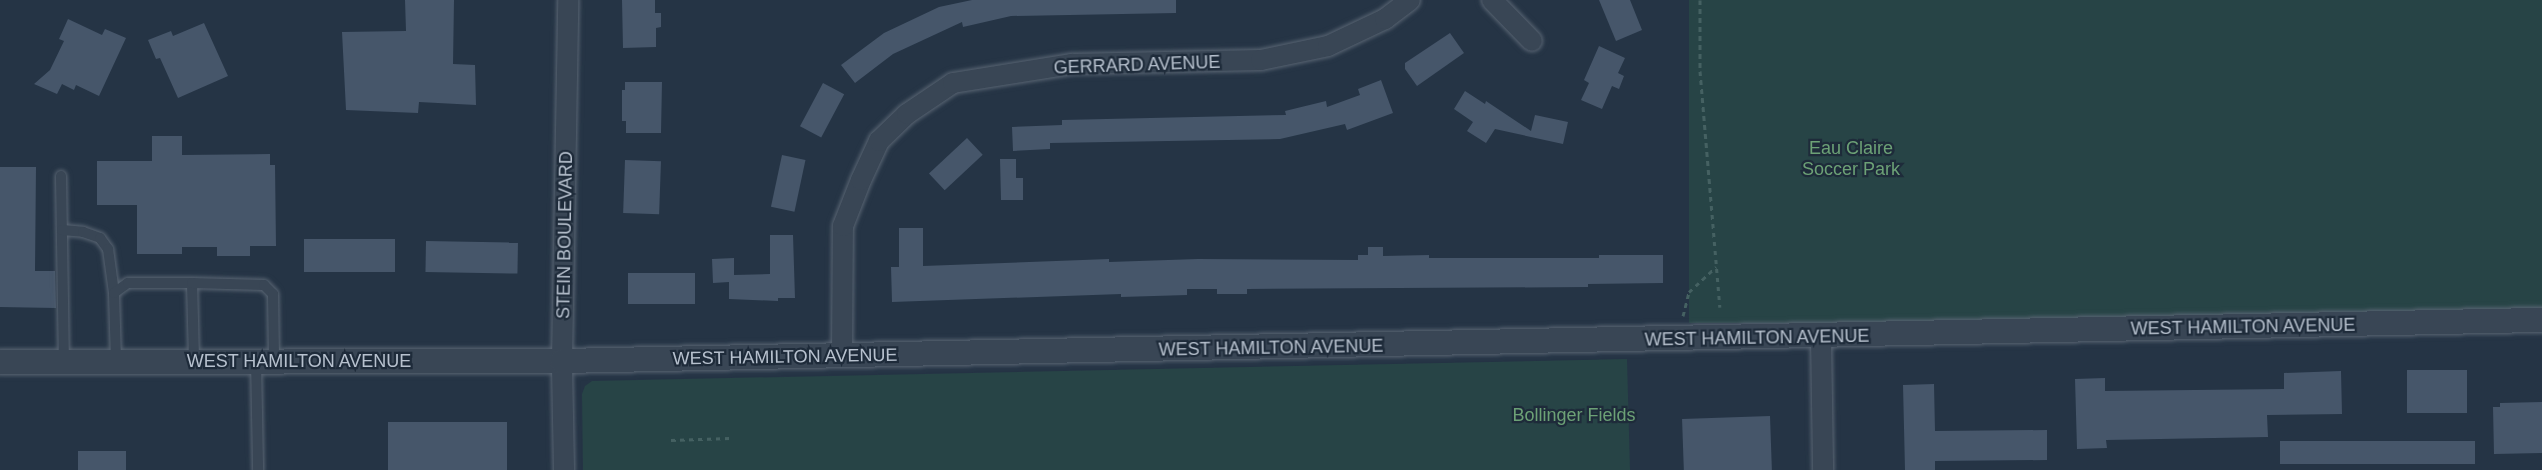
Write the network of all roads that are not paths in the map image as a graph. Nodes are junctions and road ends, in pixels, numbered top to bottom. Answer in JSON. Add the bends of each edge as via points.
{"nodes":[{"id":1,"x":568,"y":0,"type":"edge"},
{"id":2,"x":1410,"y":0,"type":"edge"},
{"id":3,"x":1492,"y":0,"type":"edge"},
{"id":4,"x":1532,"y":41,"type":"dead end"},
{"id":5,"x":61,"y":176,"type":"dead end"},
{"id":6,"x":62,"y":230,"type":"junction"},
{"id":7,"x":192,"y":283,"type":"junction"},
{"id":8,"x":114,"y":293,"type":"junction"},
{"id":9,"x":2542,"y":321,"type":"edge"},
{"id":10,"x":1821,"y":337,"type":"junction"},
{"id":11,"x":842,"y":356,"type":"junction"},
{"id":12,"x":116,"y":361,"type":"junction"},
{"id":13,"x":194,"y":361,"type":"junction"},
{"id":14,"x":265,"y":361,"type":"junction"},
{"id":15,"x":562,"y":361,"type":"junction"},
{"id":16,"x":0,"y":362,"type":"edge"},
{"id":17,"x":64,"y":362,"type":"junction"},
{"id":18,"x":258,"y":470,"type":"edge"},
{"id":19,"x":564,"y":470,"type":"edge"},
{"id":20,"x":1823,"y":470,"type":"edge"}],
"edges":[{"from":1,"to":15,"type":"street","name":"STEIN BOULEVARD"},
{"from":2,"to":11,"type":"street","name":"GERRARD AVENUE","via":[[1385,19],[1328,46],[1261,60],[1072,64],[954,82],[907,114],[879,141],[861,180],[843,226]]},
{"from":3,"to":4,"type":"street"},
{"from":5,"to":6,"type":"lane"},
{"from":6,"to":8,"type":"lane","via":[[100,238],[108,249]]},
{"from":6,"to":17,"type":"lane"},
{"from":7,"to":8,"type":"lane","via":[[128,283]]},
{"from":7,"to":13,"type":"lane"},
{"from":7,"to":14,"type":"lane","via":[[264,285],[273,294]]},
{"from":8,"to":12,"type":"lane"},
{"from":9,"to":10,"type":"street","name":"WEST HAMILTON AVENUE"},
{"from":10,"to":11,"type":"street","name":"WEST HAMILTON AVENUE"},
{"from":10,"to":20,"type":"street"},
{"from":11,"to":15,"type":"street","name":"WEST HAMILTON AVENUE"},
{"from":12,"to":13,"type":"street","name":"WEST HAMILTON AVENUE"},
{"from":12,"to":17,"type":"street","name":"WEST HAMILTON AVENUE"},
{"from":13,"to":14,"type":"street","name":"WEST HAMILTON AVENUE"},
{"from":14,"to":15,"type":"street","name":"WEST HAMILTON AVENUE"},
{"from":14,"to":18,"type":"lane"},
{"from":15,"to":19,"type":"street","name":"STEIN BOULEVARD"},
{"from":16,"to":17,"type":"street","name":"WEST HAMILTON AVENUE"}]}
